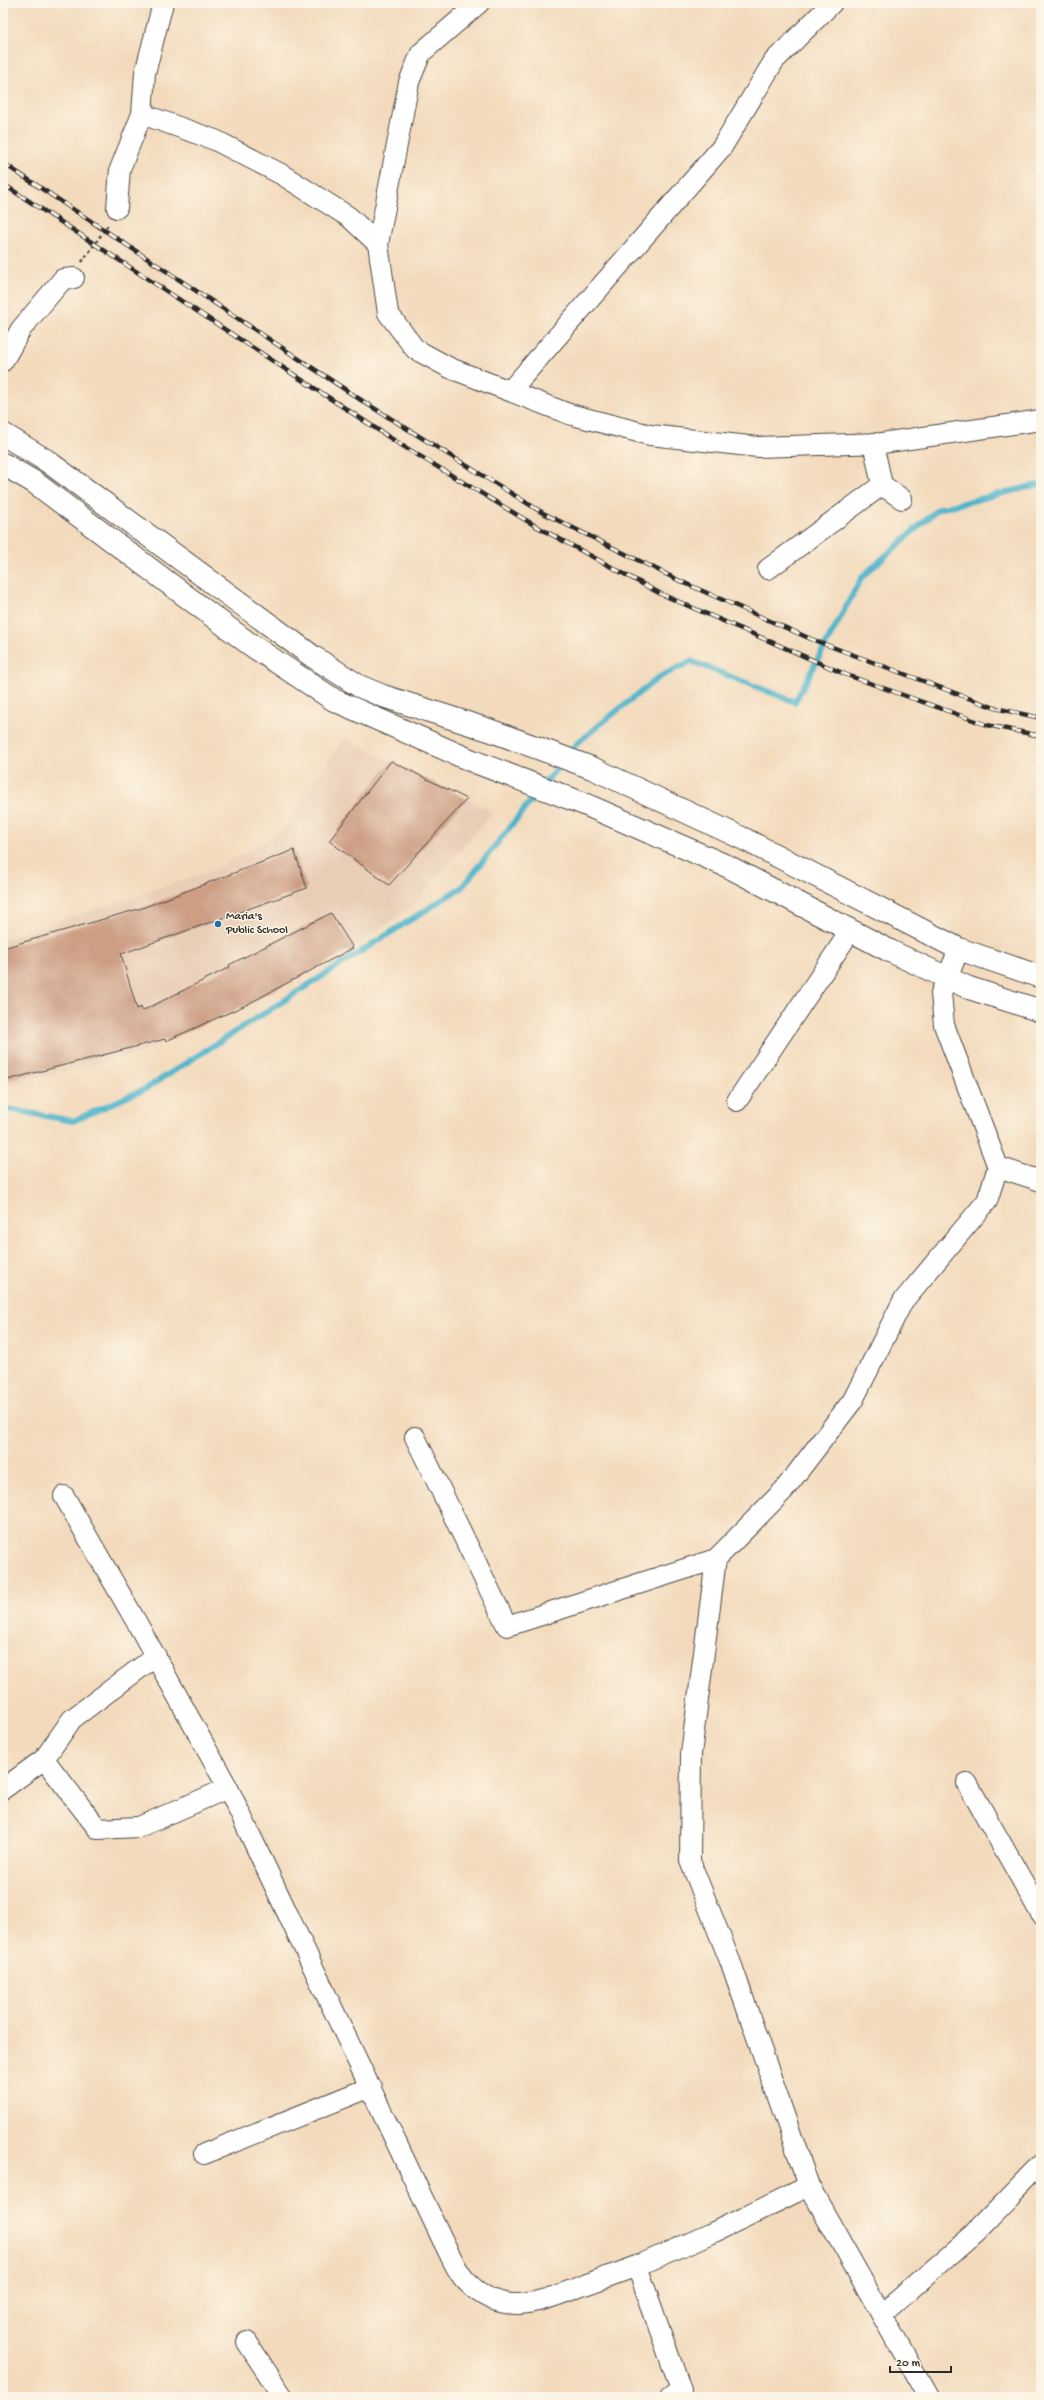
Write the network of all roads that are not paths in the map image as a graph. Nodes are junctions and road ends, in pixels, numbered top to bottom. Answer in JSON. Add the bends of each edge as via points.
{"nodes":[{"id":1,"x":163,"y":3,"type":"edge"},
{"id":2,"x":479,"y":3,"type":"edge"},
{"id":3,"x":832,"y":3,"type":"edge"},
{"id":4,"x":142,"y":114,"type":"junction"},
{"id":5,"x":117,"y":208,"type":"road end"},
{"id":6,"x":378,"y":244,"type":"junction"},
{"id":7,"x":74,"y":278,"type":"road end"},
{"id":8,"x":3,"y":361,"type":"edge"},
{"id":9,"x":510,"y":391,"type":"junction"},
{"id":10,"x":1041,"y":420,"type":"edge"},
{"id":11,"x":3,"y":434,"type":"edge"},
{"id":12,"x":873,"y":443,"type":"junction"},
{"id":13,"x":3,"y":464,"type":"edge"},
{"id":14,"x":882,"y":486,"type":"junction"},
{"id":15,"x":902,"y":499,"type":"dead end"},
{"id":16,"x":768,"y":569,"type":"dead end"},
{"id":17,"x":850,"y":930,"type":"junction"},
{"id":18,"x":959,"y":949,"type":"junction"},
{"id":19,"x":1041,"y":977,"type":"edge"},
{"id":20,"x":946,"y":978,"type":"junction"},
{"id":21,"x":1041,"y":1011,"type":"edge"},
{"id":22,"x":737,"y":1101,"type":"dead end"},
{"id":23,"x":998,"y":1167,"type":"junction"},
{"id":24,"x":1041,"y":1181,"type":"edge"},
{"id":25,"x":415,"y":1437,"type":"dead end"},
{"id":26,"x":64,"y":1496,"type":"dead end"},
{"id":27,"x":716,"y":1559,"type":"junction"},
{"id":28,"x":156,"y":1656,"type":"junction"},
{"id":29,"x":44,"y":1759,"type":"junction"},
{"id":30,"x":968,"y":1783,"type":"dead end"},
{"id":31,"x":228,"y":1788,"type":"junction"},
{"id":32,"x":3,"y":1789,"type":"edge"},
{"id":33,"x":1041,"y":1914,"type":"edge"},
{"id":34,"x":371,"y":2087,"type":"junction"},
{"id":35,"x":204,"y":2154,"type":"dead end"},
{"id":36,"x":1041,"y":2165,"type":"edge"},
{"id":37,"x":809,"y":2186,"type":"junction"},
{"id":38,"x":637,"y":2266,"type":"junction"},
{"id":39,"x":882,"y":2314,"type":"junction"},
{"id":40,"x":247,"y":2342,"type":"dead end"},
{"id":41,"x":283,"y":2397,"type":"edge"},
{"id":42,"x":671,"y":2397,"type":"edge"},
{"id":43,"x":928,"y":2397,"type":"edge"}],
"edges":[{"from":1,"to":4,"type":"street","via":[[145,73]]},
{"from":2,"to":6,"type":"street","via":[[421,53],[409,82]]},
{"from":3,"to":9,"type":"street","via":[[774,62],[722,147]]},
{"from":4,"to":5,"type":"street","via":[[120,169]]},
{"from":4,"to":6,"type":"street","via":[[215,140],[280,174],[349,217]]},
{"from":6,"to":9,"type":"street","via":[[388,313],[415,349],[450,368]]},
{"from":7,"to":8,"type":"street","via":[[63,279],[21,330]]},
{"from":9,"to":12,"type":"street","via":[[569,414],[650,435],[758,446]]},
{"from":10,"to":12,"type":"street"},
{"from":11,"to":18,"type":"main road","via":[[46,461],[341,676],[383,696],[489,730],[592,768],[746,840]]},
{"from":12,"to":14,"type":"street"},
{"from":13,"to":17,"type":"main road","via":[[34,482],[251,645],[334,700],[470,760],[582,803],[729,867]]},
{"from":14,"to":15,"type":"street"},
{"from":14,"to":16,"type":"street"},
{"from":17,"to":20,"type":"main road"},
{"from":17,"to":22,"type":"street"},
{"from":18,"to":19,"type":"main road"},
{"from":18,"to":20,"type":"street"},
{"from":20,"to":21,"type":"main road"},
{"from":20,"to":23,"type":"street","via":[[942,993],[944,1025]]},
{"from":23,"to":24,"type":"street"},
{"from":23,"to":27,"type":"street","via":[[986,1201],[903,1301],[853,1400],[784,1490]]},
{"from":25,"to":27,"type":"street","via":[[507,1626]]},
{"from":26,"to":28,"type":"street"},
{"from":27,"to":37,"type":"street","via":[[691,1754],[690,1861],[732,1966]]},
{"from":28,"to":29,"type":"street","via":[[72,1719]]},
{"from":28,"to":31,"type":"street"},
{"from":29,"to":31,"type":"street","via":[[98,1829],[139,1827]]},
{"from":29,"to":32,"type":"street"},
{"from":30,"to":33,"type":"street"},
{"from":31,"to":34,"type":"street"},
{"from":34,"to":35,"type":"street"},
{"from":34,"to":38,"type":"street","via":[[443,2241],[467,2283],[485,2297],[504,2304],[526,2304],[546,2300]]},
{"from":36,"to":39,"type":"street","via":[[974,2234]]},
{"from":37,"to":38,"type":"street"},
{"from":37,"to":39,"type":"street"},
{"from":38,"to":42,"type":"street","via":[[682,2390]]},
{"from":39,"to":43,"type":"street"},
{"from":40,"to":41,"type":"street"}]}
